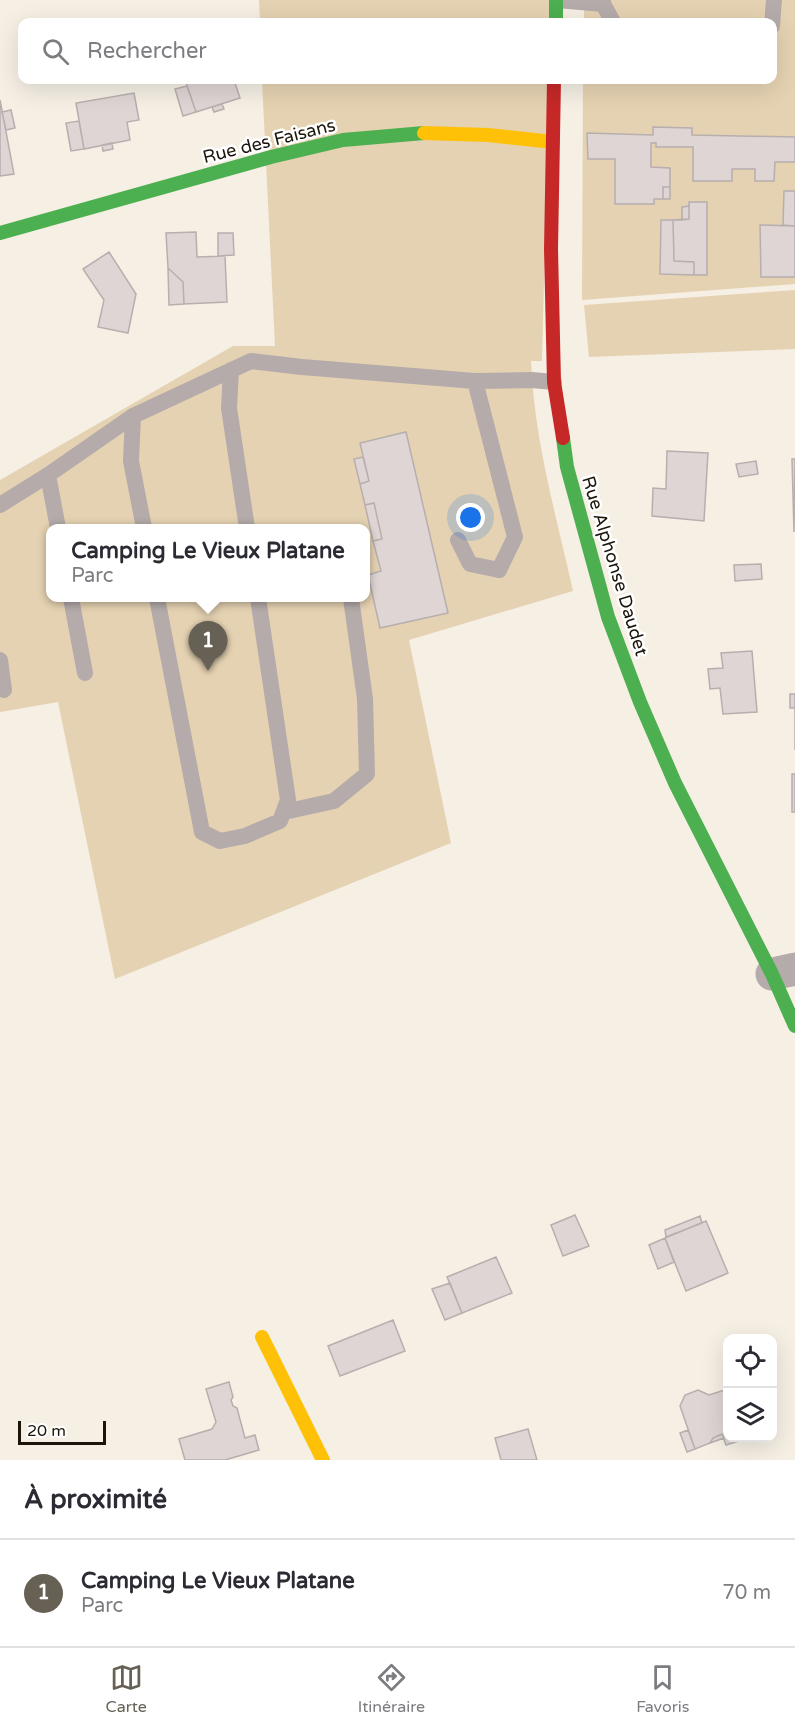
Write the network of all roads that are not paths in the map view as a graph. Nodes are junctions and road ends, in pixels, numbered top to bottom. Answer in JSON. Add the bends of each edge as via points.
{"nodes":[{"id":1,"x":557,"y":0,"type":"edge"},
{"id":2,"x":774,"y":0,"type":"edge"},
{"id":3,"x":603,"y":2,"type":"edge"},
{"id":4,"x":555,"y":18,"type":"edge"},
{"id":5,"x":611,"y":18,"type":"edge"},
{"id":6,"x":773,"y":18,"type":"edge"},
{"id":7,"x":554,"y":84,"type":"edge"},
{"id":8,"x":553,"y":142,"type":"junction"},
{"id":9,"x":0,"y":233,"type":"edge"},
{"id":10,"x":231,"y":370,"type":"junction"},
{"id":11,"x":475,"y":381,"type":"junction"},
{"id":12,"x":554,"y":382,"type":"junction"},
{"id":13,"x":133,"y":416,"type":"junction"},
{"id":14,"x":48,"y":475,"type":"junction"},
{"id":15,"x":0,"y":505,"type":"edge"},
{"id":16,"x":57,"y":524,"type":"edge"},
{"id":17,"x":143,"y":524,"type":"edge"},
{"id":18,"x":246,"y":524,"type":"edge"},
{"id":19,"x":458,"y":540,"type":"dead end"},
{"id":20,"x":72,"y":602,"type":"edge"},
{"id":21,"x":158,"y":602,"type":"edge"},
{"id":22,"x":259,"y":602,"type":"edge"},
{"id":23,"x":352,"y":602,"type":"edge"},
{"id":24,"x":0,"y":660,"type":"edge"},
{"id":25,"x":85,"y":673,"type":"dead end"},
{"id":26,"x":4,"y":690,"type":"dead end"},
{"id":27,"x":284,"y":812,"type":"junction"},
{"id":28,"x":783,"y":972,"type":"edge"},
{"id":29,"x":795,"y":1026,"type":"edge"},
{"id":30,"x":262,"y":1337,"type":"dead end"},
{"id":31,"x":323,"y":1460,"type":"edge"}],
"edges":[{"from":1,"to":3,"type":"lane"},
{"from":1,"to":4,"type":"street"},
{"from":2,"to":6,"type":"lane"},
{"from":3,"to":5,"type":"lane"},
{"from":7,"to":8,"type":"street","name":"Rue Alphonse Daudet"},
{"from":8,"to":9,"type":"street","name":"Rue des Faisans","via":[[428,134],[343,140]]},
{"from":8,"to":12,"type":"street","name":"Rue Alphonse Daudet"},
{"from":10,"to":11,"type":"lane","via":[[250,361]]},
{"from":10,"to":13,"type":"lane"},
{"from":10,"to":18,"type":"lane","via":[[229,408]]},
{"from":11,"to":12,"type":"lane"},
{"from":11,"to":19,"type":"lane","via":[[516,537],[500,570],[470,564]]},
{"from":12,"to":28,"type":"street","name":"Rue Alphonse Daudet","via":[[567,467],[612,628],[640,702],[675,783]]},
{"from":13,"to":14,"type":"lane"},
{"from":13,"to":17,"type":"lane","via":[[131,461]]},
{"from":14,"to":15,"type":"lane"},
{"from":14,"to":16,"type":"lane"},
{"from":20,"to":25,"type":"lane"},
{"from":21,"to":27,"type":"lane","via":[[201,832],[220,841],[245,836],[280,821]]},
{"from":22,"to":27,"type":"lane","via":[[288,800]]},
{"from":23,"to":27,"type":"lane","via":[[365,699],[368,774],[334,801]]},
{"from":24,"to":26,"type":"lane"},
{"from":28,"to":29,"type":"street","name":"Rue Alphonse Daudet"},
{"from":30,"to":31,"type":"street"}]}
